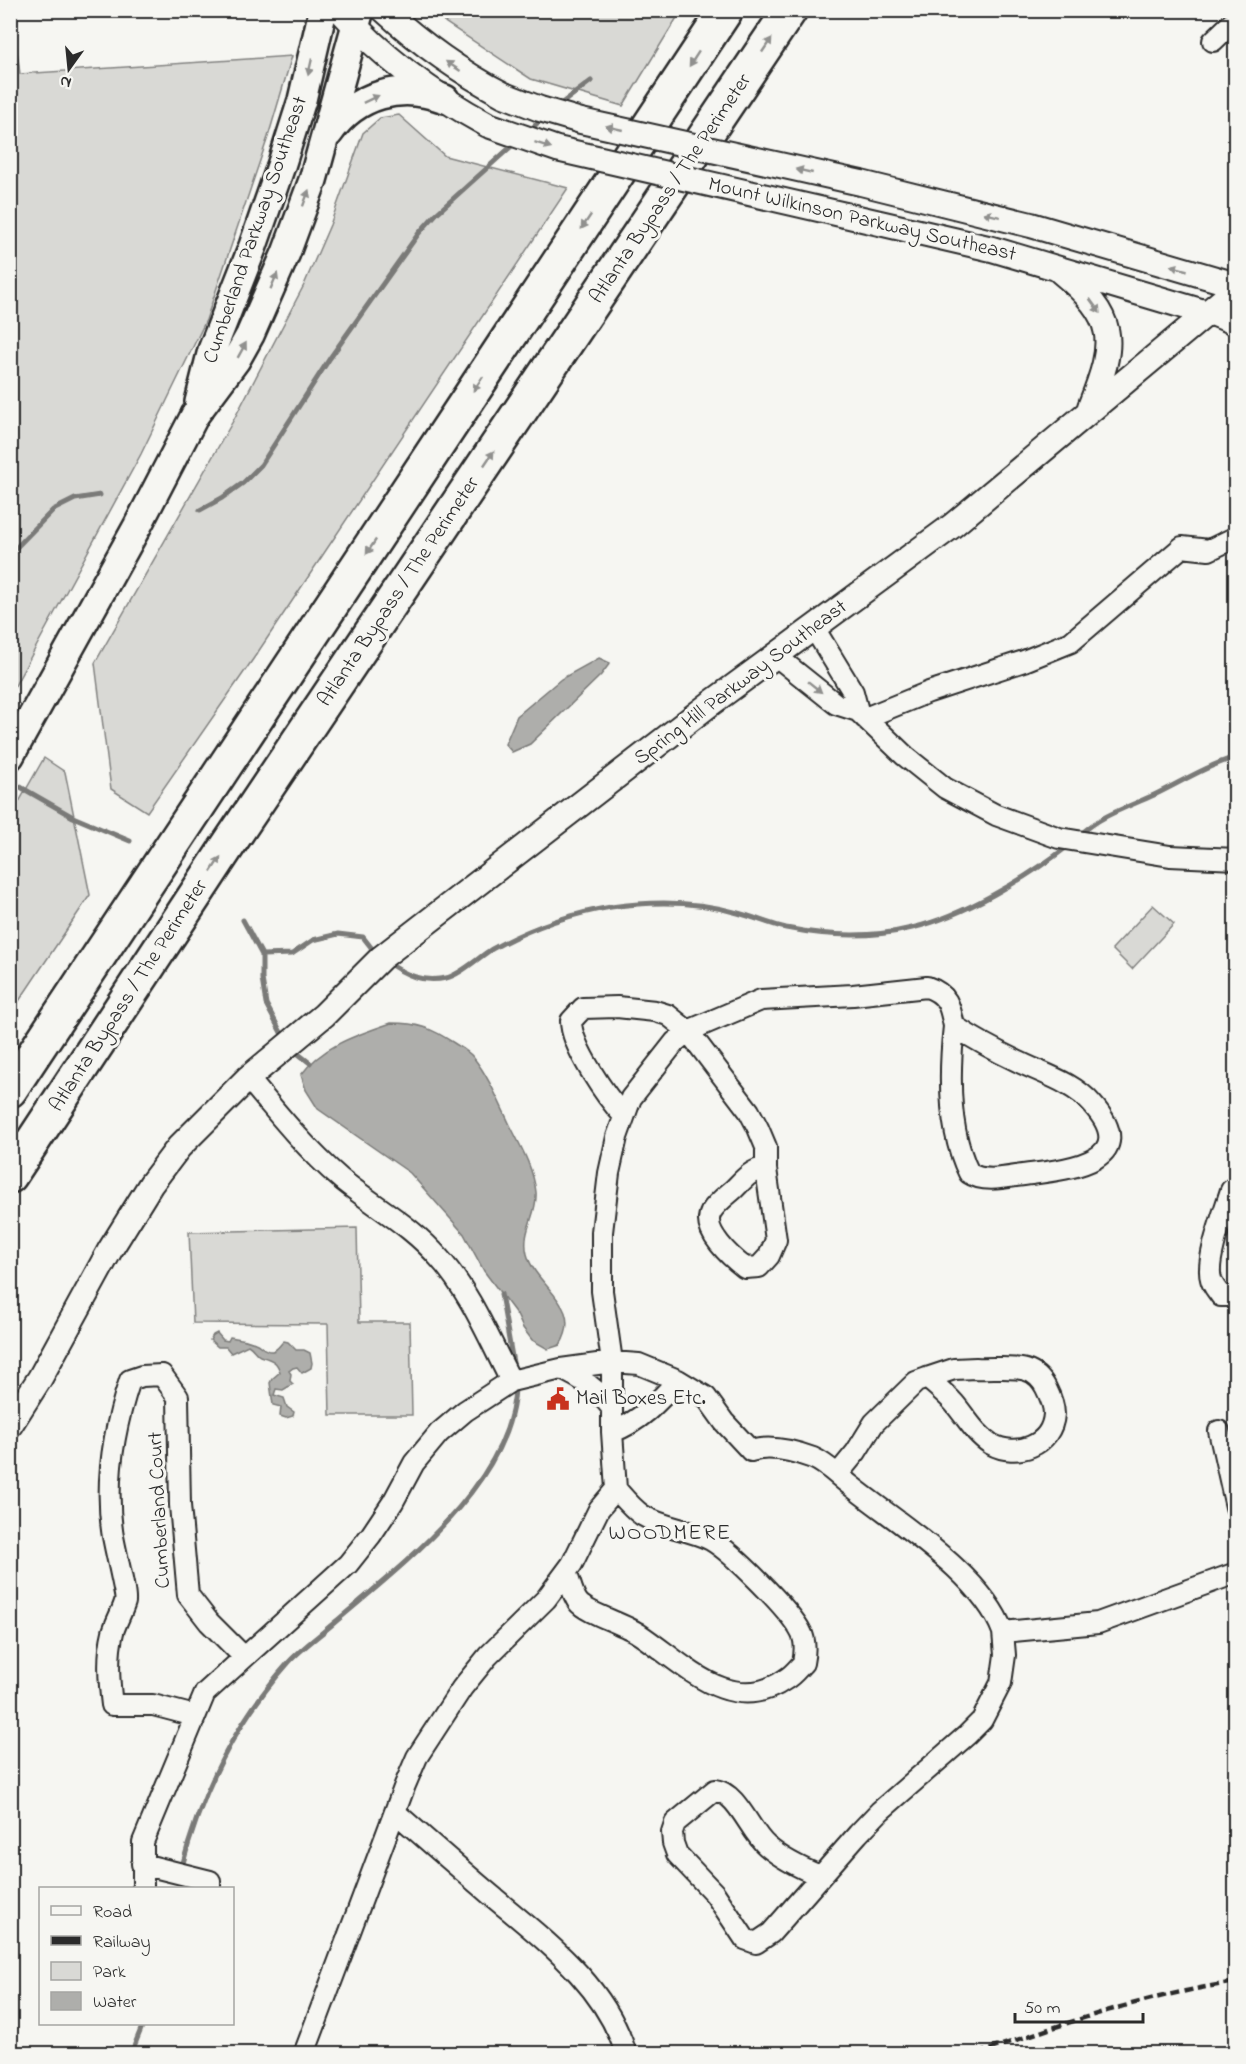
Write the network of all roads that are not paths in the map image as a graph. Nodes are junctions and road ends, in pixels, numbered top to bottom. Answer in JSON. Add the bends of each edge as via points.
{"nodes":[{"id":1,"x":323,"y":10,"type":"edge"},
{"id":2,"x":384,"y":10,"type":"edge"},
{"id":3,"x":726,"y":10,"type":"edge"},
{"id":4,"x":790,"y":10,"type":"edge"},
{"id":5,"x":352,"y":16,"type":"edge"},
{"id":6,"x":1236,"y":19,"type":"edge"},
{"id":7,"x":1213,"y":41,"type":"dead end"},
{"id":8,"x":445,"y":99,"type":"junction"},
{"id":9,"x":326,"y":136,"type":"junction"},
{"id":10,"x":1053,"y":266,"type":"junction"},
{"id":11,"x":1236,"y":287,"type":"edge"},
{"id":12,"x":1207,"y":313,"type":"junction"},
{"id":13,"x":1236,"y":325,"type":"edge"},
{"id":14,"x":1089,"y":411,"type":"junction"},
{"id":15,"x":195,"y":415,"type":"junction"},
{"id":16,"x":1236,"y":537,"type":"edge"},
{"id":17,"x":814,"y":628,"type":"junction"},
{"id":18,"x":776,"y":656,"type":"junction"},
{"id":19,"x":862,"y":714,"type":"junction"},
{"id":20,"x":10,"y":756,"type":"edge"},
{"id":21,"x":1236,"y":859,"type":"edge"},
{"id":22,"x":954,"y":1026,"type":"junction"},
{"id":23,"x":688,"y":1031,"type":"junction"},
{"id":24,"x":248,"y":1078,"type":"junction"},
{"id":25,"x":10,"y":1090,"type":"edge"},
{"id":26,"x":624,"y":1116,"type":"junction"},
{"id":27,"x":766,"y":1169,"type":"junction"},
{"id":28,"x":10,"y":1176,"type":"edge"},
{"id":29,"x":1236,"y":1186,"type":"edge"},
{"id":30,"x":1236,"y":1296,"type":"edge"},
{"id":31,"x":612,"y":1362,"type":"junction"},
{"id":32,"x":561,"y":1369,"type":"junction"},
{"id":33,"x":927,"y":1378,"type":"junction"},
{"id":34,"x":678,"y":1380,"type":"junction"},
{"id":35,"x":511,"y":1381,"type":"junction"},
{"id":36,"x":612,"y":1408,"type":"junction"},
{"id":37,"x":10,"y":1425,"type":"edge"},
{"id":38,"x":1219,"y":1431,"type":"dead end"},
{"id":39,"x":612,"y":1432,"type":"junction"},
{"id":40,"x":838,"y":1474,"type":"junction"},
{"id":41,"x":616,"y":1489,"type":"junction"},
{"id":42,"x":1236,"y":1507,"type":"edge"},
{"id":43,"x":566,"y":1572,"type":"junction"},
{"id":44,"x":1236,"y":1573,"type":"edge"},
{"id":45,"x":1003,"y":1632,"type":"junction"},
{"id":46,"x":244,"y":1657,"type":"junction"},
{"id":47,"x":195,"y":1716,"type":"junction"},
{"id":48,"x":395,"y":1812,"type":"junction"},
{"id":49,"x":142,"y":1864,"type":"junction"},
{"id":50,"x":820,"y":1876,"type":"junction"},
{"id":51,"x":143,"y":1887,"type":"edge"},
{"id":52,"x":210,"y":1887,"type":"edge"},
{"id":53,"x":304,"y":2054,"type":"edge"},
{"id":54,"x":626,"y":2054,"type":"edge"}],
"edges":[{"from":1,"to":15,"type":"main road","name":"Cumberland Parkway Southeast","one_way":true,"via":[[302,100],[253,246],[212,350]]},
{"from":11,"to":2,"type":"street","name":"Mount Wilkinson Parkway Southeast","one_way":true,"bridge":true,"via":[[1031,225],[581,121],[531,106],[452,65]]},
{"from":3,"to":25,"type":"highway","one_way":true},
{"from":28,"to":4,"type":"highway","name":"Atlanta Bypass / The Perimeter","one_way":true},
{"from":5,"to":8,"type":"street","name":"Mount Wilkinson Parkway Southeast","via":[[376,47]]},
{"from":5,"to":9,"type":"main road","name":"Cumberland Parkway Southeast"},
{"from":6,"to":7,"type":"street"},
{"from":9,"to":8,"type":"main road","one_way":true,"via":[[349,112],[378,96],[407,90]]},
{"from":8,"to":10,"type":"street","name":"Mount Wilkinson Parkway Southeast","one_way":true,"bridge":true,"via":[[488,125],[564,151],[952,239]]},
{"from":15,"to":9,"type":"main road","name":"Cumberland Parkway Southeast","one_way":true,"via":[[250,335],[293,235]]},
{"from":10,"to":12,"type":"street","name":"Mount Wilkinson Parkway Southeast"},
{"from":10,"to":14,"type":"street","one_way":true,"via":[[1081,288],[1104,319],[1106,360]]},
{"from":11,"to":12,"type":"street","name":"Spring Hill Parkway Southeast"},
{"from":12,"to":13,"type":"street"},
{"from":12,"to":14,"type":"street","name":"Spring Hill Parkway Southeast"},
{"from":14,"to":17,"type":"street","name":"Spring Hill Parkway Southeast","via":[[952,526]]},
{"from":15,"to":20,"type":"main road","name":"Cumberland Parkway Southeast"},
{"from":16,"to":19,"type":"street","via":[[1209,550],[1182,547],[1071,642]]},
{"from":17,"to":18,"type":"street","name":"Spring Hill Parkway Southeast"},
{"from":17,"to":19,"type":"street","via":[[854,692]]},
{"from":18,"to":19,"type":"street","one_way":true,"via":[[836,704]]},
{"from":18,"to":24,"type":"street","name":"Spring Hill Parkway Southeast","via":[[381,958],[324,1015]]},
{"from":19,"to":21,"type":"street","via":[[945,788],[996,815],[1059,838],[1170,856]]},
{"from":22,"to":22,"type":"street","via":[[1079,1091],[1104,1119],[1109,1135],[1106,1150],[1099,1157],[1062,1170],[982,1180],[969,1173],[959,1143],[952,1099],[950,1057]]},
{"from":22,"to":23,"type":"street","via":[[944,996],[927,987],[761,1000]]},
{"from":23,"to":26,"type":"street","via":[[631,1098]]},
{"from":23,"to":26,"type":"street","via":[[668,1015],[639,1008],[594,1007],[576,1012],[571,1032],[590,1070]]},
{"from":23,"to":27,"type":"street","via":[[749,1112],[765,1147]]},
{"from":24,"to":35,"type":"street","via":[[323,1163],[415,1233],[440,1258],[456,1278]]},
{"from":24,"to":37,"type":"street","name":"Spring Hill Parkway Southeast","via":[[178,1147],[151,1184]]},
{"from":26,"to":31,"type":"street","via":[[609,1173],[602,1232],[602,1291]]},
{"from":27,"to":27,"type":"street","via":[[776,1240],[759,1267],[745,1268],[716,1239],[709,1218],[715,1206],[755,1170]]},
{"from":29,"to":30,"type":"street","via":[[1231,1190],[1210,1259],[1211,1280],[1221,1296]]},
{"from":31,"to":32,"type":"street"},
{"from":31,"to":34,"type":"street","via":[[639,1365]]},
{"from":31,"to":36,"type":"street"},
{"from":32,"to":35,"type":"street"},
{"from":32,"to":36,"type":"street","via":[[589,1384]]},
{"from":33,"to":33,"type":"street","via":[[980,1436],[1003,1449],[1025,1450],[1042,1439],[1053,1420],[1053,1404],[1042,1381],[1025,1369],[954,1369]]},
{"from":33,"to":40,"type":"street","via":[[916,1382],[874,1423]]},
{"from":34,"to":39,"type":"street","via":[[648,1412],[629,1426]]},
{"from":34,"to":40,"type":"street","via":[[706,1397],[751,1451],[773,1448],[813,1459]]},
{"from":35,"to":46,"type":"street","via":[[439,1433],[414,1463],[393,1502],[348,1564]]},
{"from":36,"to":39,"type":"street"},
{"from":38,"to":42,"type":"street"},
{"from":39,"to":41,"type":"street"},
{"from":40,"to":45,"type":"street","via":[[956,1570],[989,1606]]},
{"from":41,"to":43,"type":"street","via":[[599,1509]]},
{"from":41,"to":43,"type":"street","via":[[642,1514],[698,1534],[728,1552],[762,1584],[801,1631],[805,1644],[803,1663],[786,1679],[766,1689],[744,1692],[713,1686],[627,1626],[578,1602]]},
{"from":43,"to":48,"type":"street","via":[[546,1599],[488,1656],[462,1688],[417,1756]]},
{"from":44,"to":45,"type":"street","via":[[1098,1623]]},
{"from":45,"to":50,"type":"street","via":[[1001,1683],[982,1720],[880,1811]]},
{"from":46,"to":47,"type":"street","via":[[206,1693]]},
{"from":46,"to":47,"type":"street","name":"Cumberland Court","via":[[188,1595],[180,1505],[178,1396],[162,1375],[130,1380],[110,1467],[111,1529],[126,1601],[111,1644],[108,1669],[112,1705],[153,1705]]},
{"from":47,"to":49,"type":"street","via":[[142,1842]]},
{"from":48,"to":53,"type":"street"},
{"from":48,"to":54,"type":"street","via":[[573,1969],[616,2025]]},
{"from":49,"to":51,"type":"street"},
{"from":49,"to":52,"type":"street","via":[[210,1881]]},
{"from":50,"to":50,"type":"street","via":[[767,1846],[722,1791],[715,1790],[675,1823],[672,1832],[677,1854],[709,1887],[745,1939],[756,1943],[771,1933]]}]}
